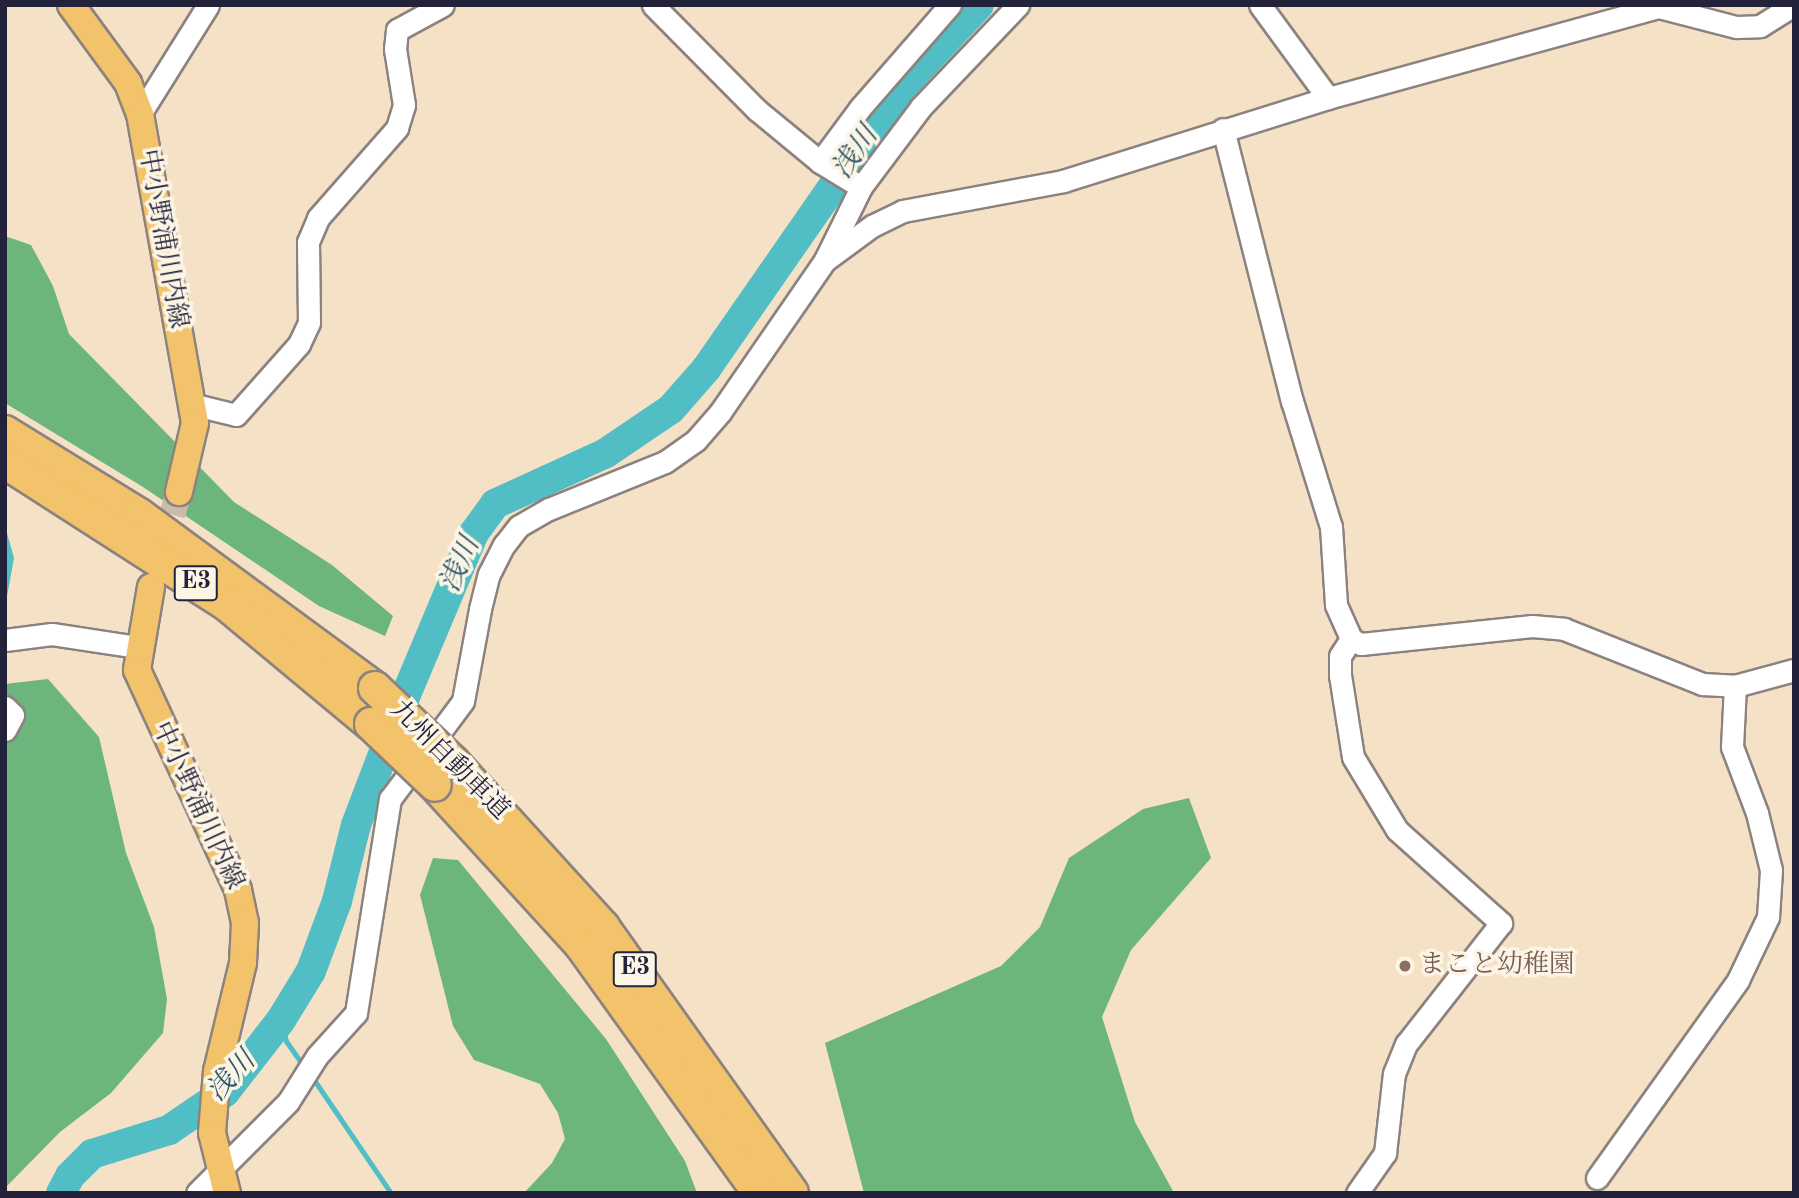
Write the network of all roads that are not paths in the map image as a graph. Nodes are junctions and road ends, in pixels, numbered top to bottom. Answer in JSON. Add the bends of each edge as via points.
{"nodes":[{"id":1,"x":71,"y":5,"type":"edge"},
{"id":2,"x":208,"y":5,"type":"edge"},
{"id":3,"x":443,"y":5,"type":"edge"},
{"id":4,"x":653,"y":5,"type":"edge"},
{"id":5,"x":950,"y":5,"type":"edge"},
{"id":6,"x":1018,"y":5,"type":"edge"},
{"id":7,"x":1260,"y":5,"type":"edge"},
{"id":8,"x":1793,"y":5,"type":"edge"},
{"id":9,"x":1328,"y":98,"type":"junction"},
{"id":10,"x":140,"y":114,"type":"junction"},
{"id":11,"x":1223,"y":129,"type":"junction"},
{"id":12,"x":823,"y":164,"type":"junction"},
{"id":13,"x":857,"y":185,"type":"junction"},
{"id":14,"x":825,"y":260,"type":"junction"},
{"id":15,"x":191,"y":404,"type":"junction"},
{"id":16,"x":5,"y":432,"type":"edge"},
{"id":17,"x":5,"y":462,"type":"edge"},
{"id":18,"x":179,"y":492,"type":"tunnel mouth"},
{"id":19,"x":151,"y":587,"type":"dead end"},
{"id":20,"x":1351,"y":639,"type":"junction"},
{"id":21,"x":5,"y":640,"type":"edge"},
{"id":22,"x":138,"y":647,"type":"junction"},
{"id":23,"x":1794,"y":670,"type":"edge"},
{"id":24,"x":1735,"y":686,"type":"junction"},
{"id":25,"x":5,"y":707,"type":"edge"},
{"id":26,"x":5,"y":730,"type":"edge"},
{"id":27,"x":445,"y":774,"type":"junction"},
{"id":28,"x":220,"y":1167,"type":"junction"},
{"id":29,"x":1597,"y":1178,"type":"dead end"},
{"id":30,"x":197,"y":1193,"type":"edge"},
{"id":31,"x":227,"y":1193,"type":"edge"},
{"id":32,"x":759,"y":1193,"type":"edge"},
{"id":33,"x":792,"y":1193,"type":"edge"},
{"id":34,"x":1357,"y":1193,"type":"edge"}],
"edges":[{"from":1,"to":10,"type":"main road","name":"中小野浦川内線","via":[[128,83]]},
{"from":2,"to":10,"type":"street"},
{"from":3,"to":15,"type":"street","via":[[397,30],[395,49],[404,105],[397,128],[318,218],[308,242],[309,323],[299,344],[236,415]]},
{"from":4,"to":12,"type":"street","via":[[757,110]]},
{"from":5,"to":12,"type":"street","via":[[860,108]]},
{"from":6,"to":13,"type":"street","via":[[921,107]]},
{"from":7,"to":9,"type":"street"},
{"from":8,"to":9,"type":"street","via":[[1760,26],[1736,27],[1659,7]]},
{"from":9,"to":11,"type":"street"},
{"from":10,"to":15,"type":"main road","name":"中小野浦川内線"},
{"from":11,"to":14,"type":"street","via":[[1063,181],[904,211],[872,226]]},
{"from":11,"to":20,"type":"street","via":[[1296,414],[1331,527],[1336,605]]},
{"from":12,"to":13,"type":"street"},
{"from":13,"to":14,"type":"street"},
{"from":14,"to":28,"type":"street","via":[[722,411],[696,440],[666,462],[549,509],[519,526],[504,545],[480,609],[463,701],[390,799],[356,1013],[317,1056],[288,1102]]},
{"from":15,"to":18,"type":"main road","name":"中小野浦川内線","via":[[195,423],[192,448]]},
{"from":16,"to":27,"type":"highway","name":"九州自動車道","number":"E3","bridge":true,"via":[[138,514],[375,688]]},
{"from":17,"to":27,"type":"highway","name":"九州自動車道","number":"E3","bridge":true,"via":[[225,603],[371,724]]},
{"from":19,"to":22,"type":"main road","name":"中小野浦川内線"},
{"from":20,"to":24,"type":"street","via":[[1361,644],[1532,626],[1564,629],[1702,684]]},
{"from":20,"to":34,"type":"street","via":[[1340,656],[1339,675],[1353,757],[1398,830],[1501,923],[1406,1044],[1394,1073],[1385,1153]]},
{"from":21,"to":22,"type":"street","via":[[52,634]]},
{"from":22,"to":28,"type":"main road","name":"中小野浦川内線","via":[[137,670],[145,692],[239,890],[246,923],[243,963],[217,1071],[212,1133]]},
{"from":23,"to":24,"type":"street"},
{"from":24,"to":29,"type":"street","via":[[1732,747],[1757,813],[1770,870],[1768,917],[1738,980]]},
{"from":25,"to":26,"type":"street","via":[[13,715]]},
{"from":27,"to":32,"type":"highway","name":"九州自動車道","number":"E3","via":[[581,945]]},
{"from":27,"to":33,"type":"highway","name":"九州自動車道","number":"E3","via":[[603,927],[667,1011]]},
{"from":28,"to":30,"type":"street"},
{"from":28,"to":31,"type":"main road","name":"中小野浦川内線"}]}
